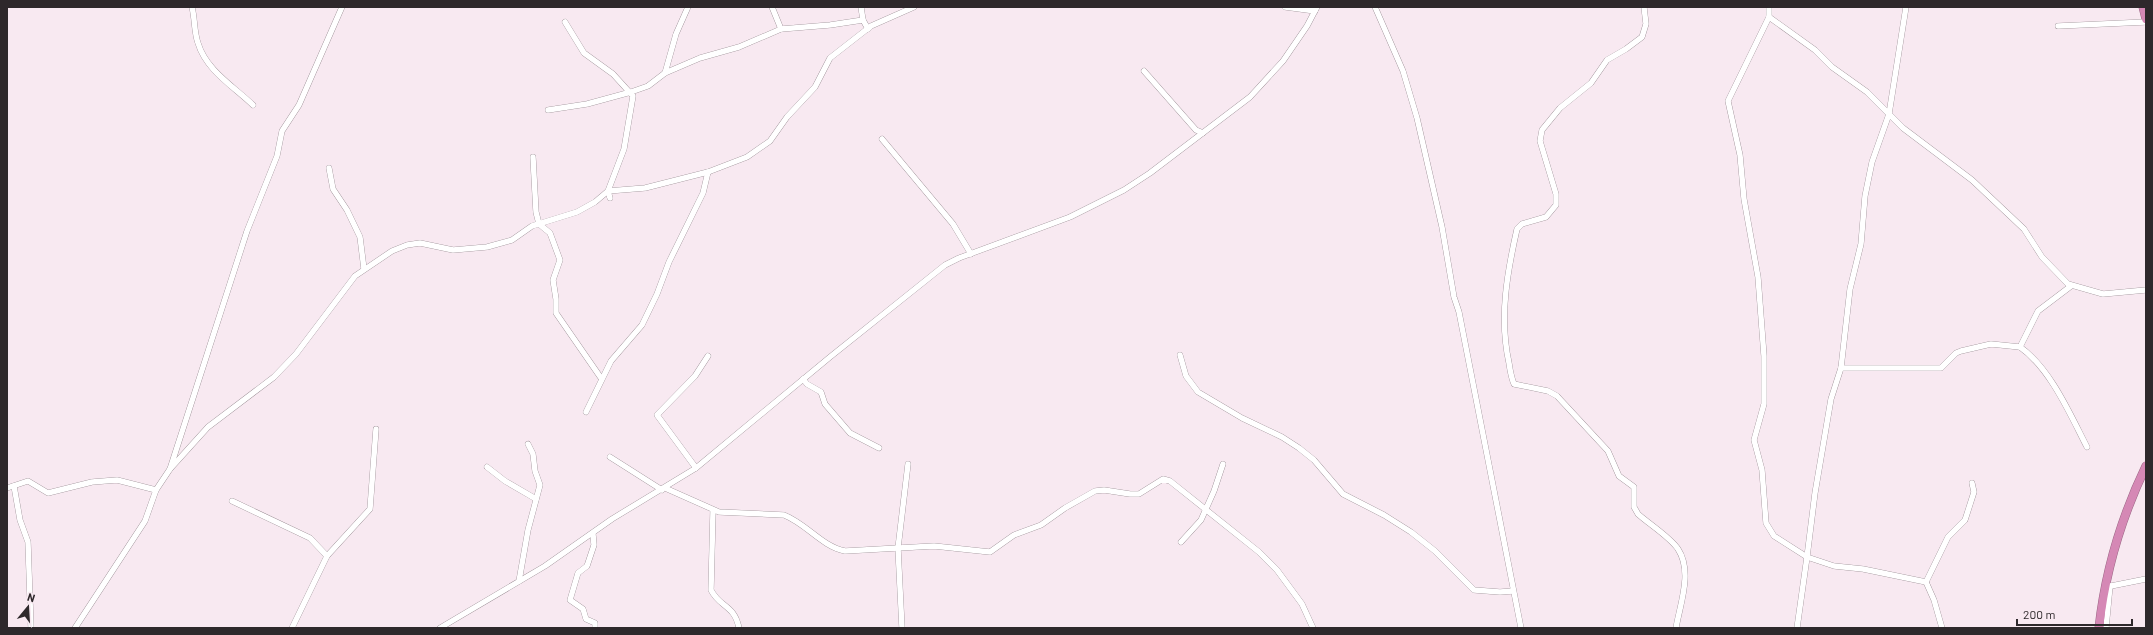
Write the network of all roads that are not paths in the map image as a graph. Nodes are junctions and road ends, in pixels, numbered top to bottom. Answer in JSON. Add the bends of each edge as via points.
{"nodes":[{"id":1,"x":192,"y":7,"type":"edge"},
{"id":2,"x":342,"y":7,"type":"edge"},
{"id":3,"x":688,"y":7,"type":"edge"},
{"id":4,"x":772,"y":7,"type":"edge"},
{"id":5,"x":861,"y":7,"type":"edge"},
{"id":6,"x":914,"y":7,"type":"edge"},
{"id":7,"x":1285,"y":7,"type":"edge"},
{"id":8,"x":1375,"y":7,"type":"edge"},
{"id":9,"x":1644,"y":7,"type":"edge"},
{"id":10,"x":1769,"y":7,"type":"edge"},
{"id":11,"x":1906,"y":7,"type":"edge"},
{"id":12,"x":2143,"y":7,"type":"edge"},
{"id":13,"x":1316,"y":9,"type":"edge"},
{"id":14,"x":1769,"y":17,"type":"junction"},
{"id":15,"x":863,"y":20,"type":"junction"},
{"id":16,"x":2146,"y":21,"type":"edge"},
{"id":17,"x":565,"y":22,"type":"dead end"},
{"id":18,"x":2058,"y":26,"type":"dead end"},
{"id":19,"x":868,"y":28,"type":"junction"},
{"id":20,"x":781,"y":29,"type":"junction"},
{"id":21,"x":1144,"y":71,"type":"dead end"},
{"id":22,"x":666,"y":73,"type":"junction"},
{"id":23,"x":631,"y":92,"type":"junction"},
{"id":24,"x":253,"y":105,"type":"dead end"},
{"id":25,"x":548,"y":110,"type":"dead end"},
{"id":26,"x":1889,"y":114,"type":"junction"},
{"id":27,"x":1203,"y":134,"type":"junction"},
{"id":28,"x":882,"y":139,"type":"dead end"},
{"id":29,"x":533,"y":157,"type":"dead end"},
{"id":30,"x":329,"y":168,"type":"dead end"},
{"id":31,"x":708,"y":172,"type":"junction"},
{"id":32,"x":608,"y":191,"type":"junction"},
{"id":33,"x":610,"y":198,"type":"dead end"},
{"id":34,"x":539,"y":224,"type":"junction"},
{"id":35,"x":971,"y":254,"type":"junction"},
{"id":36,"x":364,"y":269,"type":"junction"},
{"id":37,"x":2071,"y":286,"type":"junction"},
{"id":38,"x":2146,"y":290,"type":"edge"},
{"id":39,"x":2020,"y":347,"type":"junction"},
{"id":40,"x":1180,"y":355,"type":"dead end"},
{"id":41,"x":708,"y":356,"type":"dead end"},
{"id":42,"x":1841,"y":368,"type":"junction"},
{"id":43,"x":601,"y":378,"type":"junction"},
{"id":44,"x":803,"y":379,"type":"junction"},
{"id":45,"x":586,"y":412,"type":"dead end"},
{"id":46,"x":376,"y":429,"type":"dead end"},
{"id":47,"x":528,"y":444,"type":"dead end"},
{"id":48,"x":2087,"y":446,"type":"dead end"},
{"id":49,"x":879,"y":448,"type":"dead end"},
{"id":50,"x":610,"y":457,"type":"dead end"},
{"id":51,"x":908,"y":464,"type":"dead end"},
{"id":52,"x":1223,"y":464,"type":"dead end"},
{"id":53,"x":2146,"y":466,"type":"edge"},
{"id":54,"x":487,"y":467,"type":"dead end"},
{"id":55,"x":696,"y":468,"type":"junction"},
{"id":56,"x":170,"y":469,"type":"junction"},
{"id":57,"x":1972,"y":483,"type":"dead end"},
{"id":58,"x":14,"y":486,"type":"junction"},
{"id":59,"x":7,"y":488,"type":"edge"},
{"id":60,"x":664,"y":489,"type":"junction"},
{"id":61,"x":156,"y":490,"type":"junction"},
{"id":62,"x":536,"y":499,"type":"junction"},
{"id":63,"x":232,"y":502,"type":"dead end"},
{"id":64,"x":713,"y":510,"type":"junction"},
{"id":65,"x":1205,"y":510,"type":"junction"},
{"id":66,"x":593,"y":534,"type":"junction"},
{"id":67,"x":1181,"y":542,"type":"dead end"},
{"id":68,"x":898,"y":548,"type":"junction"},
{"id":69,"x":327,"y":556,"type":"junction"},
{"id":70,"x":1807,"y":557,"type":"junction"},
{"id":71,"x":2146,"y":579,"type":"edge"},
{"id":72,"x":519,"y":581,"type":"junction"},
{"id":73,"x":1926,"y":582,"type":"junction"},
{"id":74,"x":2108,"y":587,"type":"junction"},
{"id":75,"x":1513,"y":591,"type":"junction"},
{"id":76,"x":31,"y":628,"type":"edge"},
{"id":77,"x":75,"y":628,"type":"edge"},
{"id":78,"x":292,"y":628,"type":"edge"},
{"id":79,"x":440,"y":628,"type":"edge"},
{"id":80,"x":595,"y":628,"type":"edge"},
{"id":81,"x":739,"y":628,"type":"edge"},
{"id":82,"x":902,"y":628,"type":"edge"},
{"id":83,"x":1313,"y":628,"type":"edge"},
{"id":84,"x":1521,"y":628,"type":"edge"},
{"id":85,"x":1676,"y":628,"type":"edge"},
{"id":86,"x":1797,"y":628,"type":"edge"},
{"id":87,"x":1942,"y":628,"type":"edge"},
{"id":88,"x":2099,"y":628,"type":"edge"},
{"id":89,"x":2106,"y":628,"type":"edge"}],
"edges":[{"from":1,"to":24,"type":"street","via":[[197,42],[205,60]]},
{"from":2,"to":56,"type":"street","via":[[298,105],[282,131],[278,156],[247,232]]},
{"from":3,"to":22,"type":"street","via":[[676,34]]},
{"from":4,"to":20,"type":"street"},
{"from":5,"to":15,"type":"street"},
{"from":6,"to":19,"type":"street"},
{"from":7,"to":13,"type":"street"},
{"from":8,"to":75,"type":"street","via":[[1403,71],[1420,132],[1442,227]]},
{"from":9,"to":85,"type":"street","via":[[1646,24],[1642,37],[1606,60],[1597,76],[1560,108],[1540,134],[1556,194],[1556,204],[1546,217],[1522,224],[1516,229],[1508,274],[1503,328],[1514,384],[1548,391],[1557,396],[1608,451],[1619,476],[1634,487],[1634,507],[1638,514],[1678,549],[1685,577]]},
{"from":10,"to":14,"type":"street"},
{"from":11,"to":26,"type":"street"},
{"from":12,"to":16,"type":"highway"},
{"from":13,"to":27,"type":"street","via":[[1307,26],[1273,73],[1250,97]]},
{"from":14,"to":26,"type":"street","via":[[1867,92]]},
{"from":14,"to":70,"type":"street","via":[[1728,101],[1740,155],[1744,199],[1758,277],[1764,356],[1764,404],[1754,440],[1762,470],[1766,523],[1774,536]]},
{"from":15,"to":19,"type":"street"},
{"from":15,"to":20,"type":"street"},
{"from":16,"to":18,"type":"street"},
{"from":17,"to":23,"type":"street","via":[[584,53],[613,74]]},
{"from":19,"to":31,"type":"street","via":[[830,58],[815,87],[787,117],[770,141],[747,157]]},
{"from":20,"to":22,"type":"street"},
{"from":21,"to":27,"type":"street","via":[[1196,130]]},
{"from":22,"to":23,"type":"street","via":[[648,86]]},
{"from":23,"to":25,"type":"street","via":[[587,104]]},
{"from":23,"to":32,"type":"street","via":[[633,96],[624,149]]},
{"from":26,"to":37,"type":"street","via":[[1903,128],[1972,180],[2017,221],[2051,268]]},
{"from":26,"to":42,"type":"street","via":[[1872,162],[1862,213],[1861,244],[1850,289]]},
{"from":27,"to":35,"type":"street","via":[[1124,190],[1049,226]]},
{"from":28,"to":35,"type":"street","via":[[953,224]]},
{"from":29,"to":34,"type":"street"},
{"from":30,"to":36,"type":"street","via":[[333,189],[360,237]]},
{"from":31,"to":32,"type":"street","via":[[645,188]]},
{"from":31,"to":43,"type":"street","via":[[703,193],[642,325],[611,361]]},
{"from":32,"to":33,"type":"street"},
{"from":32,"to":34,"type":"street","via":[[577,212]]},
{"from":34,"to":36,"type":"street","via":[[512,240],[487,247],[453,250],[420,243],[407,245],[392,251]]},
{"from":34,"to":43,"type":"street","via":[[550,233],[560,260],[553,280],[556,313]]},
{"from":35,"to":44,"type":"street","via":[[945,265]]},
{"from":36,"to":56,"type":"street","via":[[355,276],[296,354],[278,372],[208,427]]},
{"from":37,"to":38,"type":"street","via":[[2103,294]]},
{"from":37,"to":39,"type":"street","via":[[2038,311]]},
{"from":39,"to":42,"type":"street","via":[[1991,344],[1956,352],[1941,368]]},
{"from":39,"to":48,"type":"street","via":[[2055,387]]},
{"from":40,"to":75,"type":"street","via":[[1186,376],[1198,392],[1299,448],[1314,460],[1343,494],[1411,532],[1435,551],[1474,590]]},
{"from":41,"to":55,"type":"street","via":[[694,376],[658,416]]},
{"from":42,"to":70,"type":"street","via":[[1831,399]]},
{"from":43,"to":45,"type":"street","via":[[601,383]]},
{"from":44,"to":49,"type":"street","via":[[821,392],[825,404],[850,433]]},
{"from":44,"to":55,"type":"street"},
{"from":46,"to":69,"type":"street","via":[[370,509]]},
{"from":47,"to":62,"type":"street","via":[[540,483]]},
{"from":50,"to":60,"type":"street"},
{"from":51,"to":68,"type":"street"},
{"from":52,"to":65,"type":"street"},
{"from":53,"to":74,"type":"highway","via":[[2120,534]]},
{"from":54,"to":62,"type":"street"},
{"from":55,"to":60,"type":"street"},
{"from":56,"to":61,"type":"street"},
{"from":57,"to":73,"type":"street","via":[[1974,492],[1965,520],[1948,537]]},
{"from":58,"to":59,"type":"street"},
{"from":58,"to":61,"type":"street","via":[[28,481],[48,493],[92,482],[117,480]]},
{"from":58,"to":76,"type":"street","via":[[20,520],[28,542]]},
{"from":60,"to":64,"type":"street"},
{"from":60,"to":66,"type":"street","via":[[612,519]]},
{"from":61,"to":77,"type":"street","via":[[145,521]]},
{"from":62,"to":72,"type":"street"},
{"from":63,"to":69,"type":"street","via":[[310,538]]},
{"from":64,"to":68,"type":"street","via":[[730,514],[784,516],[832,547],[845,551]]},
{"from":64,"to":81,"type":"street","via":[[711,590],[718,600],[733,611]]},
{"from":65,"to":67,"type":"street","via":[[1201,520]]},
{"from":65,"to":68,"type":"street","via":[[1170,481],[1163,479],[1139,494],[1104,490],[1095,492],[1041,525],[1014,535],[990,552],[934,546]]},
{"from":65,"to":83,"type":"street","via":[[1278,570],[1302,604]]},
{"from":66,"to":72,"type":"street"},
{"from":66,"to":80,"type":"street","via":[[594,545],[587,566],[578,573],[570,600],[583,609],[586,619],[595,622]]},
{"from":68,"to":82,"type":"street"},
{"from":69,"to":78,"type":"street"},
{"from":70,"to":73,"type":"street","via":[[1834,566],[1863,569]]},
{"from":70,"to":86,"type":"street"},
{"from":71,"to":74,"type":"street"},
{"from":72,"to":79,"type":"street"},
{"from":73,"to":87,"type":"street"},
{"from":74,"to":88,"type":"highway"},
{"from":74,"to":89,"type":"street"},
{"from":75,"to":84,"type":"street"}]}
